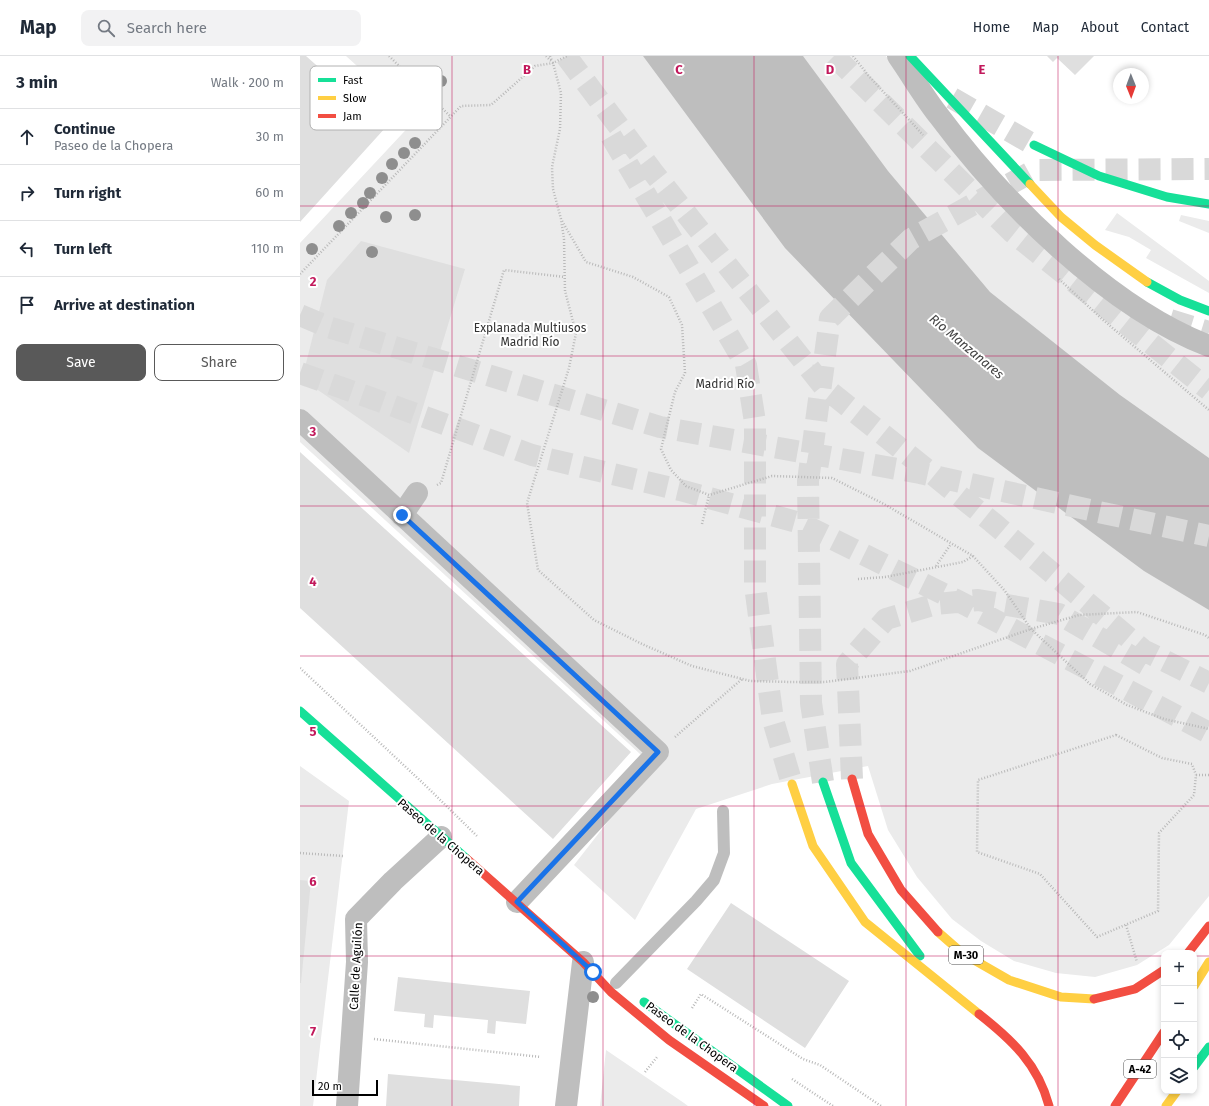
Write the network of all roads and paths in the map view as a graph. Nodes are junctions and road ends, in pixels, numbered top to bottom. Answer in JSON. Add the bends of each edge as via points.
{"nodes":[{"id":1,"x":389,"y":56,"type":"edge"},
{"id":2,"x":546,"y":56,"type":"edge"},
{"id":3,"x":550,"y":56,"type":"edge"},
{"id":4,"x":567,"y":56,"type":"edge"},
{"id":5,"x":898,"y":56,"type":"edge"},
{"id":6,"x":910,"y":56,"type":"edge"},
{"id":7,"x":553,"y":64,"type":"junction"},
{"id":8,"x":399,"y":66,"type":"edge"},
{"id":9,"x":442,"y":107,"type":"edge"},
{"id":10,"x":452,"y":117,"type":"junction"},
{"id":11,"x":442,"y":127,"type":"edge"},
{"id":12,"x":439,"y":130,"type":"edge"},
{"id":13,"x":1034,"y":145,"type":"tunnel mouth"},
{"id":14,"x":1209,"y":204,"type":"edge"},
{"id":15,"x":561,"y":219,"type":"junction"},
{"id":16,"x":300,"y":274,"type":"edge"},
{"id":17,"x":565,"y":277,"type":"junction"},
{"id":18,"x":1209,"y":311,"type":"edge"},
{"id":19,"x":1209,"y":346,"type":"edge"},
{"id":20,"x":300,"y":420,"type":"edge"},
{"id":21,"x":417,"y":493,"type":"joint"},
{"id":22,"x":709,"y":494,"type":"junction"},
{"id":23,"x":402,"y":515,"type":"junction"},
{"id":24,"x":702,"y":524,"type":"dead end"},
{"id":25,"x":952,"y":544,"type":"junction"},
{"id":26,"x":972,"y":556,"type":"junction"},
{"id":27,"x":936,"y":567,"type":"junction"},
{"id":28,"x":858,"y":579,"type":"dead end"},
{"id":29,"x":1030,"y":628,"type":"junction"},
{"id":30,"x":1209,"y":638,"type":"edge"},
{"id":31,"x":300,"y":668,"type":"edge"},
{"id":32,"x":743,"y":679,"type":"junction"},
{"id":33,"x":300,"y":711,"type":"edge"},
{"id":34,"x":1209,"y":730,"type":"edge"},
{"id":35,"x":670,"y":742,"type":"dead end"},
{"id":36,"x":1196,"y":775,"type":"junction"},
{"id":37,"x":1209,"y":775,"type":"edge"},
{"id":38,"x":852,"y":779,"type":"tunnel mouth"},
{"id":39,"x":823,"y":782,"type":"tunnel mouth"},
{"id":40,"x":792,"y":784,"type":"tunnel mouth"},
{"id":41,"x":723,"y":811,"type":"dead end"},
{"id":42,"x":441,"y":837,"type":"junction"},
{"id":43,"x":482,"y":841,"type":"dead end"},
{"id":44,"x":300,"y":853,"type":"edge"},
{"id":45,"x":343,"y":856,"type":"dead end"},
{"id":46,"x":517,"y":902,"type":"junction"},
{"id":47,"x":1126,"y":925,"type":"junction"},
{"id":48,"x":1209,"y":926,"type":"edge"},
{"id":49,"x":1190,"y":950,"type":"edge"},
{"id":50,"x":1209,"y":962,"type":"edge"},
{"id":51,"x":1138,"y":965,"type":"dead end"},
{"id":52,"x":588,"y":967,"type":"junction"},
{"id":53,"x":1161,"y":972,"type":"edge"},
{"id":54,"x":938,"y":981,"type":"junction"},
{"id":55,"x":1197,"y":981,"type":"edge"},
{"id":56,"x":619,"y":985,"type":"joint"},
{"id":57,"x":635,"y":996,"type":"dead end"},
{"id":58,"x":692,"y":1008,"type":"dead end"},
{"id":59,"x":351,"y":1036,"type":"junction"},
{"id":60,"x":1161,"y":1037,"type":"edge"},
{"id":61,"x":1209,"y":1047,"type":"edge"},
{"id":62,"x":658,"y":1055,"type":"dead end"},
{"id":63,"x":541,"y":1057,"type":"dead end"},
{"id":64,"x":1197,"y":1063,"type":"edge"},
{"id":65,"x":645,"y":1072,"type":"dead end"},
{"id":66,"x":785,"y":1075,"type":"dead end"},
{"id":67,"x":1175,"y":1094,"type":"edge"},
{"id":68,"x":347,"y":1106,"type":"edge"},
{"id":69,"x":566,"y":1106,"type":"edge"},
{"id":70,"x":764,"y":1106,"type":"edge"},
{"id":71,"x":788,"y":1106,"type":"edge"},
{"id":72,"x":833,"y":1106,"type":"edge"},
{"id":73,"x":880,"y":1106,"type":"edge"},
{"id":74,"x":1049,"y":1106,"type":"edge"},
{"id":75,"x":1115,"y":1106,"type":"edge"},
{"id":76,"x":1166,"y":1106,"type":"edge"}],
"edges":[{"from":1,"to":8,"type":"path"},
{"from":2,"to":7,"type":"path"},
{"from":3,"to":7,"type":"path"},
{"from":4,"to":7,"type":"path"},
{"from":5,"to":19,"type":"street","via":[[939,116],[978,164],[1040,229],[1086,270],[1142,312],[1182,335]]},
{"from":6,"to":18,"type":"main road","via":[[1061,217],[1152,286]]},
{"from":7,"to":10,"type":"path","via":[[535,66],[491,105],[461,106]]},
{"from":7,"to":15,"type":"path","via":[[561,93],[560,129],[552,167],[553,189]]},
{"from":9,"to":10,"type":"path"},
{"from":10,"to":11,"type":"path"},
{"from":12,"to":16,"type":"path"},
{"from":13,"to":14,"type":"main road","via":[[1099,176],[1167,198]]},
{"from":15,"to":17,"type":"path"},
{"from":15,"to":22,"type":"path","via":[[586,262],[633,277],[669,296],[682,325],[685,373],[675,392],[661,450],[670,470],[686,486]]},
{"from":17,"to":21,"type":"path","via":[[504,270],[441,483]]},
{"from":17,"to":32,"type":"path","via":[[565,291],[576,333],[569,368],[527,503],[538,570],[594,620],[692,666]]},
{"from":20,"to":23,"type":"street"},
{"from":21,"to":23,"type":"street"},
{"from":22,"to":24,"type":"path"},
{"from":22,"to":25,"type":"path","via":[[772,476],[832,478],[884,504]]},
{"from":23,"to":46,"type":"street","via":[[658,752]]},
{"from":25,"to":26,"type":"path"},
{"from":25,"to":27,"type":"path"},
{"from":26,"to":27,"type":"path","via":[[962,562]]},
{"from":26,"to":29,"type":"path","via":[[1005,591]]},
{"from":27,"to":28,"type":"path","via":[[885,577]]},
{"from":29,"to":30,"type":"path","via":[[1079,615],[1137,612]]},
{"from":29,"to":32,"type":"path","via":[[910,671],[825,682]]},
{"from":29,"to":34,"type":"path","via":[[1090,684],[1127,705],[1164,720]]},
{"from":31,"to":43,"type":"path"},
{"from":32,"to":35,"type":"path"},
{"from":33,"to":42,"type":"main road","name":"Paseo de la Chopera"},
{"from":36,"to":37,"type":"path"},
{"from":36,"to":47,"type":"path","via":[[1194,795],[1158,833],[1158,911]]},
{"from":36,"to":47,"type":"path","via":[[1192,764],[1162,758],[1116,735],[978,780],[977,852],[1040,874],[1097,937]]},
{"from":38,"to":53,"type":"main road","number":"M-30","via":[[868,834],[901,890],[929,923],[962,953],[1009,980],[1060,997],[1099,999],[1134,989]]},
{"from":39,"to":54,"type":"main road","via":[[851,863]]},
{"from":40,"to":54,"type":"main road","via":[[813,846],[865,922]]},
{"from":41,"to":56,"type":"lane","via":[[724,853],[714,880]]},
{"from":42,"to":46,"type":"main road","name":"Paseo de la Chopera"},
{"from":42,"to":59,"type":"street","name":"Calle de Aguilón","via":[[356,919],[357,962]]},
{"from":44,"to":45,"type":"path"},
{"from":46,"to":52,"type":"main road","name":"Paseo de la Chopera"},
{"from":47,"to":51,"type":"path"},
{"from":48,"to":49,"type":"main road"},
{"from":50,"to":55,"type":"main road"},
{"from":52,"to":56,"type":"main road","name":"Paseo de la Chopera"},
{"from":52,"to":69,"type":"street"},
{"from":52,"to":70,"type":"main road","name":"Paseo de la Chopera","via":[[610,992],[669,1040]]},
{"from":54,"to":74,"type":"main road","via":[[1008,1037],[1028,1060],[1040,1080]]},
{"from":57,"to":71,"type":"main road","name":"Paseo de la Chopera"},
{"from":58,"to":73,"type":"path","via":[[701,994],[803,1059],[820,1065]]},
{"from":59,"to":63,"type":"path"},
{"from":59,"to":68,"type":"street","name":"Calle de Aguilón"},
{"from":60,"to":75,"type":"main road","number":"A-42"},
{"from":61,"to":64,"type":"main road"},
{"from":62,"to":65,"type":"path"},
{"from":66,"to":72,"type":"path"},
{"from":67,"to":76,"type":"main road"}]}
